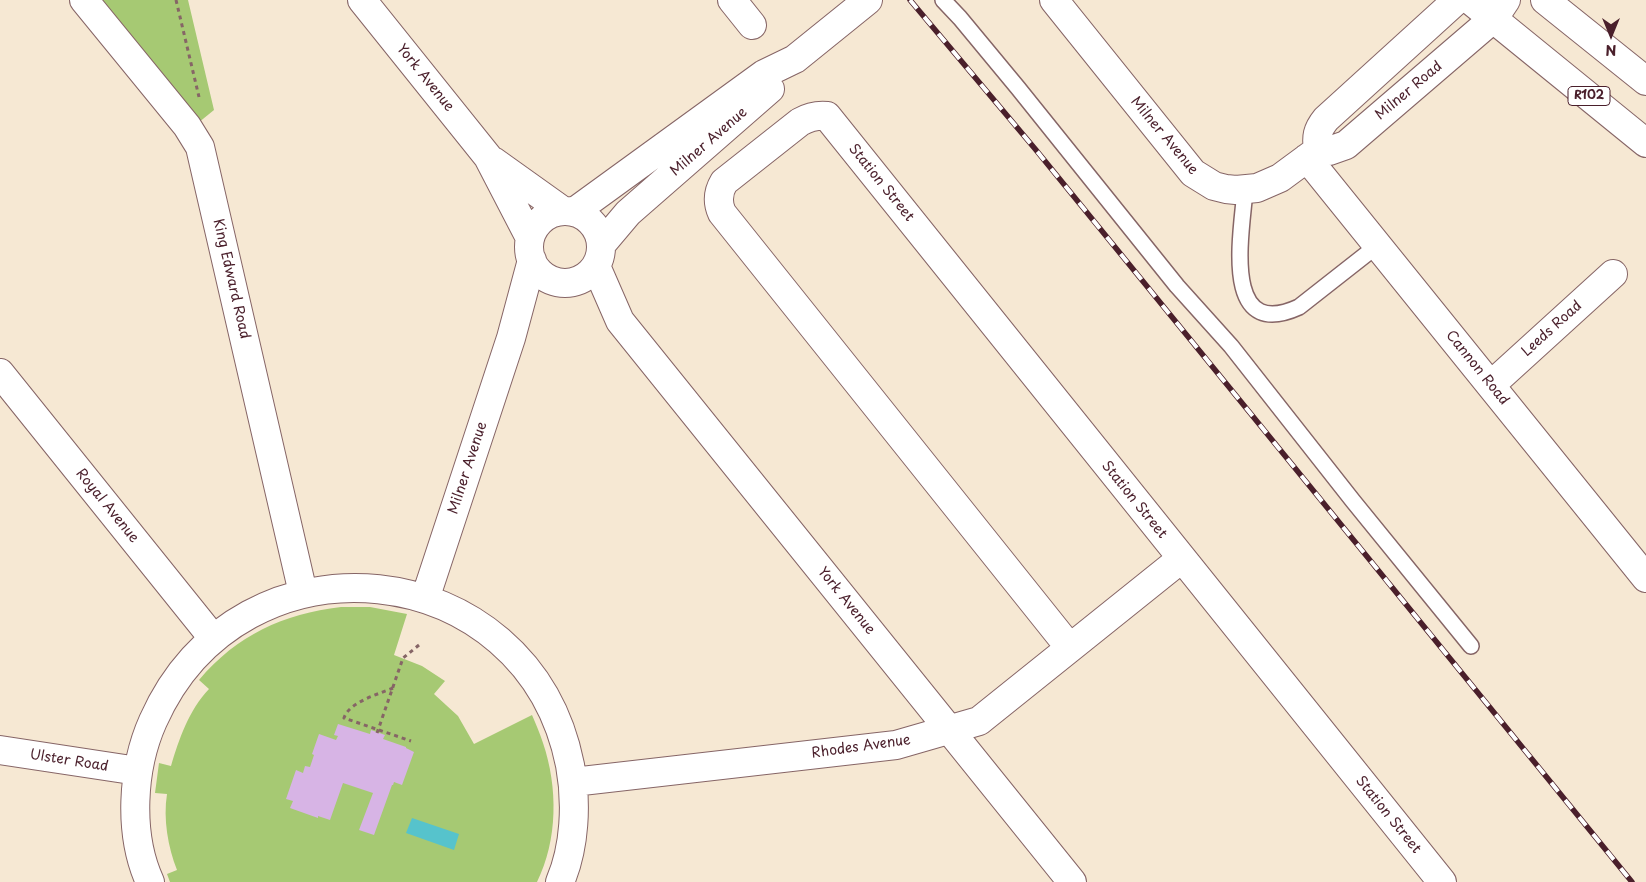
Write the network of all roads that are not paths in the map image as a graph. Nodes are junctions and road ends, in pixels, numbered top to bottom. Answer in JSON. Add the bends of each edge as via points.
{"nodes":[{"id":1,"x":84,"y":0,"type":"edge"},
{"id":2,"x":362,"y":0,"type":"edge"},
{"id":3,"x":732,"y":0,"type":"edge"},
{"id":4,"x":868,"y":0,"type":"edge"},
{"id":5,"x":1054,"y":0,"type":"edge"},
{"id":6,"x":1457,"y":0,"type":"edge"},
{"id":7,"x":1470,"y":0,"type":"edge"},
{"id":8,"x":1545,"y":0,"type":"edge"},
{"id":9,"x":946,"y":4,"type":"edge"},
{"id":10,"x":1500,"y":9,"type":"edge"},
{"id":11,"x":752,"y":25,"type":"dead end"},
{"id":12,"x":795,"y":59,"type":"junction"},
{"id":13,"x":1646,"y":81,"type":"edge"},
{"id":14,"x":1646,"y":143,"type":"edge"},
{"id":15,"x":1313,"y":154,"type":"junction"},
{"id":16,"x":488,"y":157,"type":"junction"},
{"id":17,"x":1245,"y":190,"type":"junction"},
{"id":18,"x":569,"y":212,"type":"junction"},
{"id":19,"x":1378,"y":245,"type":"junction"},
{"id":20,"x":531,"y":249,"type":"junction"},
{"id":21,"x":598,"y":256,"type":"junction"},
{"id":22,"x":1613,"y":274,"type":"dead end"},
{"id":23,"x":562,"y":282,"type":"junction"},
{"id":24,"x":620,"y":320,"type":"junction"},
{"id":25,"x":511,"y":338,"type":"junction"},
{"id":26,"x":1491,"y":384,"type":"junction"},
{"id":27,"x":4,"y":387,"type":"edge"},
{"id":28,"x":1181,"y":559,"type":"junction"},
{"id":29,"x":1646,"y":578,"type":"edge"},
{"id":30,"x":303,"y":593,"type":"junction"},
{"id":31,"x":425,"y":598,"type":"junction"},
{"id":32,"x":213,"y":638,"type":"junction"},
{"id":33,"x":1471,"y":646,"type":"dead end"},
{"id":34,"x":1070,"y":648,"type":"junction"},
{"id":35,"x":949,"y":730,"type":"junction"},
{"id":36,"x":0,"y":750,"type":"edge"},
{"id":37,"x":138,"y":771,"type":"junction"},
{"id":38,"x":573,"y":782,"type":"junction"},
{"id":39,"x":150,"y":882,"type":"edge"},
{"id":40,"x":560,"y":882,"type":"edge"},
{"id":41,"x":1072,"y":882,"type":"edge"},
{"id":42,"x":1442,"y":882,"type":"edge"}],
"edges":[{"from":1,"to":30,"type":"street","name":"King Edward Road","via":[[194,136],[204,160]]},
{"from":2,"to":16,"type":"street","name":"York Avenue"},
{"from":3,"to":11,"type":"street"},
{"from":4,"to":12,"type":"street","name":"Milner Avenue"},
{"from":5,"to":17,"type":"street","name":"Milner Avenue","via":[[1193,173],[1214,186]]},
{"from":6,"to":15,"type":"street","via":[[1326,119],[1319,127]]},
{"from":7,"to":10,"type":"street","number":"R102"},
{"from":8,"to":13,"type":"street"},
{"from":9,"to":33,"type":"lane","via":[[1177,286],[1231,346]]},
{"from":10,"to":14,"type":"street","number":"R102"},
{"from":10,"to":15,"type":"street","name":"Milner Road","via":[[1346,145]]},
{"from":12,"to":18,"type":"street","name":"Milner Avenue","via":[[764,74]]},
{"from":12,"to":21,"type":"street","name":"Milner Avenue","via":[[777,82],[628,213]]},
{"from":15,"to":17,"type":"street","name":"Milner Avenue","via":[[1269,184]]},
{"from":15,"to":19,"type":"street","name":"Cannon Road"},
{"from":16,"to":18,"type":"street","name":"York Avenue"},
{"from":16,"to":20,"type":"street","name":"York Avenue"},
{"from":17,"to":19,"type":"lane","via":[[1241,284],[1250,305],[1259,312],[1284,314],[1298,307]]},
{"from":18,"to":20,"type":"street","via":[[552,214],[542,220],[535,228]]},
{"from":18,"to":21,"type":"street","via":[[593,224],[598,234]]},
{"from":19,"to":26,"type":"street","name":"Cannon Road"},
{"from":20,"to":23,"type":"street","via":[[542,274]]},
{"from":20,"to":25,"type":"street","name":"Milner Avenue"},
{"from":21,"to":23,"type":"street","via":[[583,277]]},
{"from":21,"to":24,"type":"street","name":"York Avenue"},
{"from":22,"to":26,"type":"street","name":"Leeds Road"},
{"from":23,"to":24,"type":"street","name":"York Avenue"},
{"from":23,"to":25,"type":"street","name":"Milner Avenue"},
{"from":24,"to":35,"type":"street","name":"York Avenue"},
{"from":25,"to":31,"type":"street","name":"Milner Avenue"},
{"from":26,"to":29,"type":"street","name":"Cannon Road"},
{"from":27,"to":32,"type":"street","name":"Royal Avenue"},
{"from":28,"to":34,"type":"street","name":"Rhodes Avenue"},
{"from":28,"to":34,"type":"street","name":"Station Street","via":[[827,116],[814,116],[800,122],[724,182],[718,201],[722,213]]},
{"from":28,"to":42,"type":"street","name":"Station Street"},
{"from":30,"to":31,"type":"street","via":[[343,587],[384,589]]},
{"from":30,"to":32,"type":"street","via":[[271,603]]},
{"from":31,"to":38,"type":"street","via":[[457,612],[487,631],[536,682],[566,747]]},
{"from":32,"to":37,"type":"street","via":[[185,666],[163,699],[147,735]]},
{"from":34,"to":35,"type":"street","name":"Rhodes Avenue","via":[[980,721]]},
{"from":35,"to":38,"type":"street","name":"Rhodes Avenue","via":[[896,745]]},
{"from":35,"to":41,"type":"street","name":"York Avenue"},
{"from":36,"to":37,"type":"street","name":"Ulster Road"},
{"from":37,"to":39,"type":"street","via":[[135,808],[138,843]]},
{"from":38,"to":40,"type":"street","via":[[570,845]]}]}
